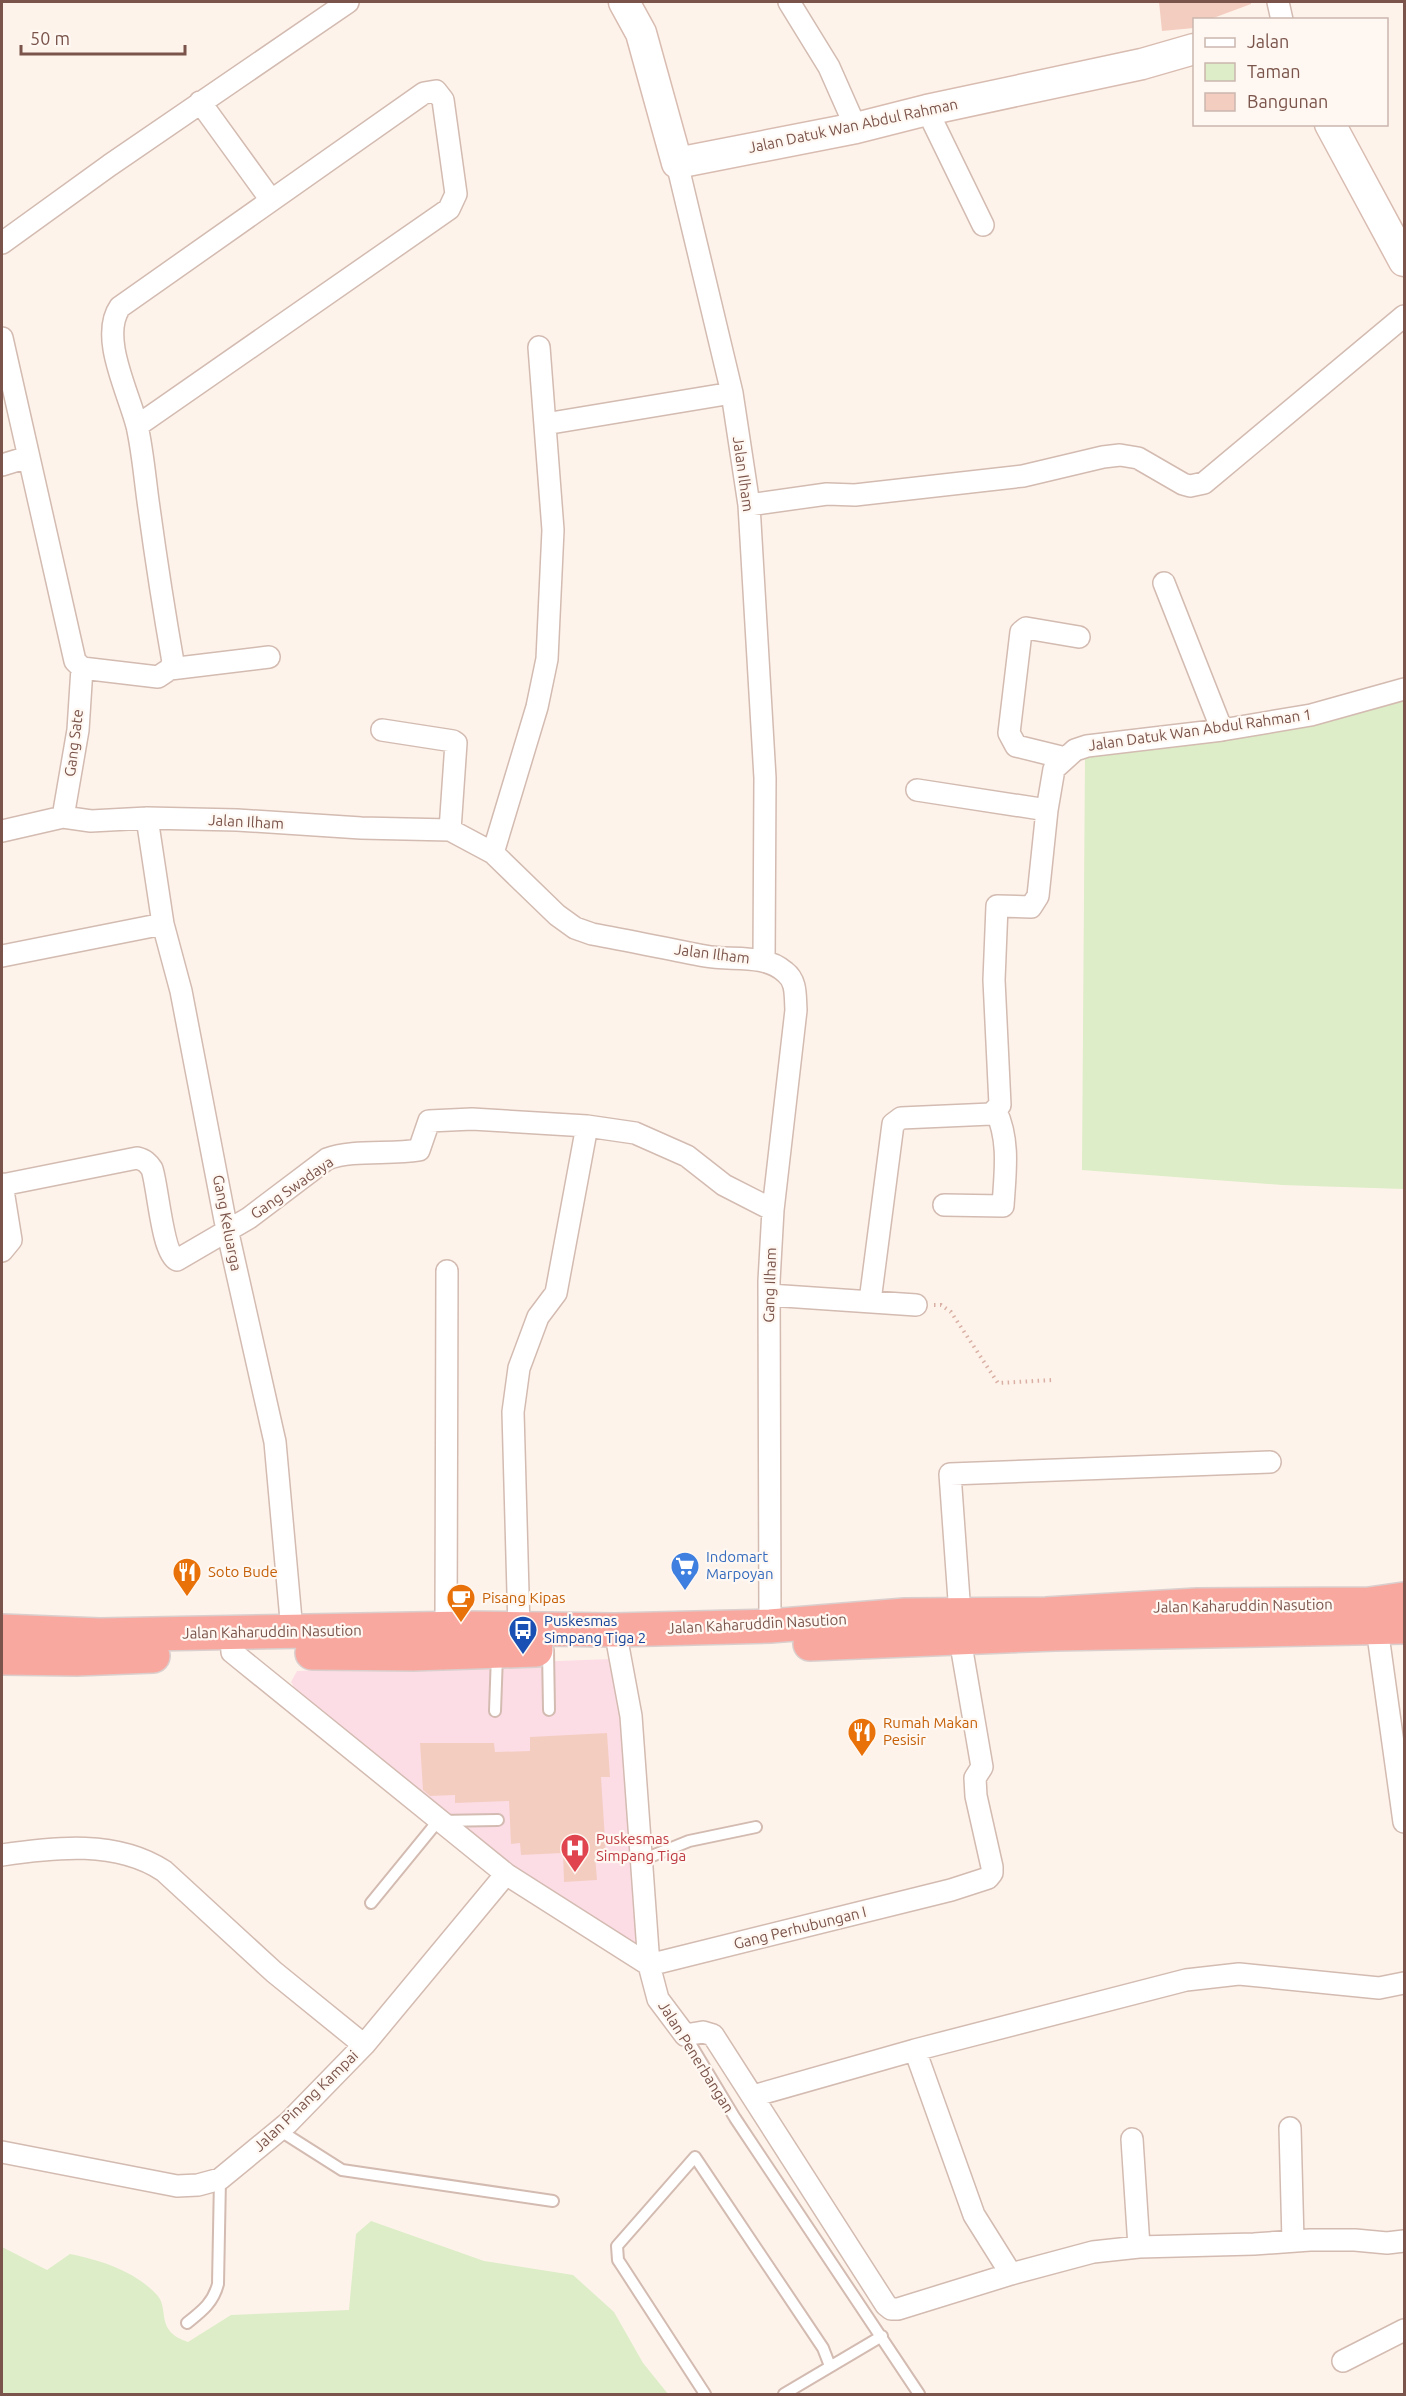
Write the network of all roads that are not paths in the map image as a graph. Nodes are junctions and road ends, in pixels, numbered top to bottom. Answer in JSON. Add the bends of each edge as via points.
{"nodes":[{"id":1,"x":348,"y":2,"type":"edge"},
{"id":2,"x":624,"y":2,"type":"edge"},
{"id":3,"x":789,"y":2,"type":"edge"},
{"id":4,"x":1278,"y":2,"type":"edge"},
{"id":5,"x":1282,"y":18,"type":"edge"},
{"id":6,"x":1193,"y":49,"type":"edge"},
{"id":7,"x":200,"y":102,"type":"junction"},
{"id":8,"x":927,"y":110,"type":"junction"},
{"id":9,"x":1331,"y":126,"type":"edge"},
{"id":10,"x":856,"y":128,"type":"junction"},
{"id":11,"x":677,"y":163,"type":"junction"},
{"id":12,"x":271,"y":201,"type":"junction"},
{"id":13,"x":983,"y":225,"type":"dead end"},
{"id":14,"x":2,"y":243,"type":"edge"},
{"id":15,"x":1404,"y":261,"type":"edge"},
{"id":16,"x":1404,"y":316,"type":"edge"},
{"id":17,"x":2,"y":338,"type":"edge"},
{"id":18,"x":539,"y":347,"type":"dead end"},
{"id":19,"x":732,"y":393,"type":"junction"},
{"id":20,"x":545,"y":424,"type":"junction"},
{"id":21,"x":137,"y":426,"type":"junction"},
{"id":22,"x":28,"y":457,"type":"junction"},
{"id":23,"x":2,"y":465,"type":"edge"},
{"id":24,"x":749,"y":505,"type":"junction"},
{"id":25,"x":1164,"y":582,"type":"dead end"},
{"id":26,"x":1079,"y":637,"type":"dead end"},
{"id":27,"x":269,"y":657,"type":"dead end"},
{"id":28,"x":82,"y":668,"type":"junction"},
{"id":29,"x":170,"y":669,"type":"junction"},
{"id":30,"x":1404,"y":689,"type":"edge"},
{"id":31,"x":382,"y":730,"type":"dead end"},
{"id":32,"x":1222,"y":730,"type":"junction"},
{"id":33,"x":1065,"y":758,"type":"junction"},
{"id":34,"x":917,"y":790,"type":"dead end"},
{"id":35,"x":1047,"y":810,"type":"junction"},
{"id":36,"x":63,"y":818,"type":"junction"},
{"id":37,"x":147,"y":818,"type":"junction"},
{"id":38,"x":450,"y":830,"type":"junction"},
{"id":39,"x":2,"y":831,"type":"edge"},
{"id":40,"x":493,"y":854,"type":"junction"},
{"id":41,"x":163,"y":924,"type":"junction"},
{"id":42,"x":2,"y":956,"type":"edge"},
{"id":43,"x":764,"y":961,"type":"junction"},
{"id":44,"x":996,"y":1111,"type":"junction"},
{"id":45,"x":587,"y":1126,"type":"junction"},
{"id":46,"x":2,"y":1184,"type":"edge"},
{"id":47,"x":944,"y":1205,"type":"dead end"},
{"id":48,"x":773,"y":1210,"type":"junction"},
{"id":49,"x":228,"y":1232,"type":"junction"},
{"id":50,"x":2,"y":1251,"type":"edge"},
{"id":51,"x":447,"y":1271,"type":"dead end"},
{"id":52,"x":769,"y":1295,"type":"junction"},
{"id":53,"x":870,"y":1301,"type":"junction"},
{"id":54,"x":916,"y":1305,"type":"road end"},
{"id":55,"x":1270,"y":1462,"type":"dead end"},
{"id":56,"x":1404,"y":1599,"type":"edge"},
{"id":57,"x":771,"y":1626,"type":"junction"},
{"id":58,"x":960,"y":1627,"type":"junction"},
{"id":59,"x":1390,"y":1627,"type":"edge"},
{"id":60,"x":446,"y":1628,"type":"junction"},
{"id":61,"x":2,"y":1631,"type":"edge"},
{"id":62,"x":292,"y":1631,"type":"junction"},
{"id":63,"x":616,"y":1639,"type":"junction"},
{"id":64,"x":508,"y":1640,"type":"junction"},
{"id":65,"x":231,"y":1643,"type":"junction"},
{"id":66,"x":548,"y":1650,"type":"junction"},
{"id":67,"x":2,"y":1658,"type":"edge"},
{"id":68,"x":549,"y":1710,"type":"dead end"},
{"id":69,"x":495,"y":1711,"type":"dead end"},
{"id":70,"x":498,"y":1820,"type":"dead end"},
{"id":71,"x":438,"y":1821,"type":"junction"},
{"id":72,"x":1404,"y":1822,"type":"edge"},
{"id":73,"x":756,"y":1827,"type":"dead end"},
{"id":74,"x":2,"y":1855,"type":"edge"},
{"id":75,"x":642,"y":1860,"type":"junction"},
{"id":76,"x":506,"y":1874,"type":"junction"},
{"id":77,"x":371,"y":1903,"type":"dead end"},
{"id":78,"x":650,"y":1965,"type":"junction"},
{"id":79,"x":1404,"y":1983,"type":"edge"},
{"id":80,"x":685,"y":2035,"type":"junction"},
{"id":81,"x":364,"y":2045,"type":"junction"},
{"id":82,"x":915,"y":2050,"type":"junction"},
{"id":83,"x":753,"y":2096,"type":"junction"},
{"id":84,"x":1290,"y":2128,"type":"dead end"},
{"id":85,"x":279,"y":2130,"type":"junction"},
{"id":86,"x":1132,"y":2139,"type":"dead end"},
{"id":87,"x":2,"y":2152,"type":"edge"},
{"id":88,"x":220,"y":2179,"type":"junction"},
{"id":89,"x":553,"y":2201,"type":"dead end"},
{"id":90,"x":1293,"y":2241,"type":"junction"},
{"id":91,"x":1404,"y":2241,"type":"edge"},
{"id":92,"x":1139,"y":2247,"type":"junction"},
{"id":93,"x":1011,"y":2274,"type":"junction"},
{"id":94,"x":187,"y":2323,"type":"dead end"},
{"id":95,"x":1404,"y":2330,"type":"edge"},
{"id":96,"x":882,"y":2336,"type":"junction"},
{"id":97,"x":1343,"y":2361,"type":"dead end"},
{"id":98,"x":830,"y":2366,"type":"junction"},
{"id":99,"x":705,"y":2394,"type":"edge"},
{"id":100,"x":784,"y":2394,"type":"edge"},
{"id":101,"x":919,"y":2394,"type":"edge"}],
"edges":[{"from":1,"to":7,"type":"street"},
{"from":2,"to":11,"type":"street","via":[[641,33]]},
{"from":3,"to":10,"type":"street","via":[[829,67]]},
{"from":4,"to":5,"type":"street"},
{"from":6,"to":8,"type":"street","name":"Jalan Datuk Wan Abdul Rahman"},
{"from":7,"to":12,"type":"street"},
{"from":7,"to":14,"type":"street"},
{"from":8,"to":10,"type":"street","name":"Jalan Datuk Wan Abdul Rahman"},
{"from":8,"to":13,"type":"street"},
{"from":9,"to":15,"type":"street"},
{"from":10,"to":11,"type":"street","name":"Jalan Datuk Wan Abdul Rahman"},
{"from":11,"to":19,"type":"street","name":"Jalan Ilham"},
{"from":12,"to":21,"type":"street","via":[[115,314],[115,353]]},
{"from":12,"to":21,"type":"street","via":[[424,93],[436,92],[443,100],[456,194],[449,209]]},
{"from":16,"to":24,"type":"street","via":[[1197,486],[1183,484],[1138,458],[1120,455],[1023,476]]},
{"from":17,"to":22,"type":"street"},
{"from":18,"to":20,"type":"street"},
{"from":19,"to":20,"type":"street"},
{"from":19,"to":24,"type":"street","name":"Jalan Ilham"},
{"from":20,"to":40,"type":"street","via":[[552,530],[547,659],[537,707]]},
{"from":21,"to":29,"type":"street","via":[[173,662]]},
{"from":22,"to":23,"type":"street"},
{"from":22,"to":28,"type":"street","via":[[70,643],[75,661]]},
{"from":24,"to":43,"type":"street","name":"Jalan Ilham","via":[[765,778]]},
{"from":25,"to":32,"type":"street"},
{"from":26,"to":33,"type":"street","via":[[1026,628],[1021,632],[1009,733],[1016,746]]},
{"from":27,"to":29,"type":"street"},
{"from":28,"to":29,"type":"street","via":[[158,677]]},
{"from":28,"to":36,"type":"street","name":"Gang Sate","via":[[78,730]]},
{"from":30,"to":32,"type":"street","name":"Jalan Datuk Wan Abdul Rahman 1","via":[[1311,714]]},
{"from":31,"to":38,"type":"street","via":[[456,743]]},
{"from":32,"to":33,"type":"street","name":"Jalan Datuk Wan Abdul Rahman 1","via":[[1087,746]]},
{"from":33,"to":35,"type":"street","via":[[1054,769]]},
{"from":34,"to":35,"type":"street"},
{"from":35,"to":44,"type":"street","via":[[1038,896],[1031,907],[997,906],[994,980],[1000,1105]]},
{"from":36,"to":37,"type":"street","name":"Jalan Ilham"},
{"from":36,"to":39,"type":"street","name":"Jalan Ilham"},
{"from":37,"to":38,"type":"street","name":"Jalan Ilham"},
{"from":37,"to":41,"type":"street","name":"Gang Keluarga"},
{"from":38,"to":40,"type":"street","name":"Jalan Ilham"},
{"from":40,"to":43,"type":"street","name":"Jalan Ilham","via":[[575,928],[709,957]]},
{"from":41,"to":42,"type":"street"},
{"from":41,"to":49,"type":"street","name":"Gang Keluarga","via":[[181,992]]},
{"from":43,"to":48,"type":"street","name":"Gang Ilham","via":[[792,978],[796,1010]]},
{"from":44,"to":47,"type":"street","via":[[1007,1153],[1003,1206]]},
{"from":44,"to":53,"type":"street","via":[[901,1118],[893,1124]]},
{"from":45,"to":48,"type":"street","name":"Gang Swadaya","via":[[635,1133],[687,1156],[724,1185]]},
{"from":45,"to":49,"type":"street","name":"Gang Swadaya","via":[[472,1119],[429,1121],[419,1150],[327,1159]]},
{"from":45,"to":64,"type":"street","via":[[556,1293],[538,1317],[519,1368],[513,1412]]},
{"from":46,"to":49,"type":"street","name":"Gang Swadaya","via":[[142,1159],[153,1169],[167,1246],[174,1260],[181,1260]]},
{"from":46,"to":50,"type":"street","via":[[11,1240]]},
{"from":48,"to":52,"type":"street","name":"Gang Ilham"},
{"from":49,"to":62,"type":"street","name":"Gang Keluarga","via":[[275,1442]]},
{"from":51,"to":60,"type":"street"},
{"from":52,"to":53,"type":"street"},
{"from":52,"to":57,"type":"street","name":"Gang Ilham"},
{"from":53,"to":54,"type":"street"},
{"from":55,"to":58,"type":"street","via":[[950,1474]]},
{"from":56,"to":58,"type":"highway","name":"Jalan Kaharuddin Nasution","via":[[1369,1604],[1197,1605],[1046,1614]]},
{"from":57,"to":58,"type":"highway","name":"Jalan Kaharuddin Nasution","via":[[905,1615]]},
{"from":57,"to":63,"type":"highway","name":"Jalan Kaharuddin Nasution"},
{"from":58,"to":59,"type":"highway","name":"Jalan Kaharuddin Nasution","via":[[1055,1634]]},
{"from":58,"to":63,"type":"highway","name":"Jalan Kaharuddin Nasution","via":[[769,1646]]},
{"from":58,"to":78,"type":"street","name":"Gang Perhubungan I","via":[[982,1767],[975,1778],[992,1873],[988,1878]]},
{"from":59,"to":72,"type":"street"},
{"from":60,"to":62,"type":"highway","name":"Jalan Kaharuddin Nasution"},
{"from":60,"to":64,"type":"highway","name":"Jalan Kaharuddin Nasution"},
{"from":61,"to":65,"type":"highway","name":"Jalan Kaharuddin Nasution"},
{"from":62,"to":65,"type":"highway","name":"Jalan Kaharuddin Nasution"},
{"from":63,"to":64,"type":"highway","name":"Jalan Kaharuddin Nasution"},
{"from":63,"to":66,"type":"highway","name":"Jalan Kaharuddin Nasution"},
{"from":63,"to":75,"type":"street","name":"Jalan Penerbangan","via":[[632,1716]]},
{"from":64,"to":65,"type":"highway","name":"Jalan Kaharuddin Nasution","via":[[413,1654]]},
{"from":64,"to":66,"type":"highway","name":"Jalan Kaharuddin Nasution"},
{"from":64,"to":69,"type":"lane"},
{"from":65,"to":67,"type":"highway","name":"Jalan Kaharuddin Nasution","via":[[77,1659]]},
{"from":65,"to":71,"type":"street"},
{"from":66,"to":68,"type":"lane"},
{"from":70,"to":71,"type":"lane"},
{"from":71,"to":76,"type":"street"},
{"from":71,"to":77,"type":"lane"},
{"from":73,"to":75,"type":"lane","via":[[689,1841]]},
{"from":74,"to":81,"type":"street","via":[[94,1849],[148,1860],[274,1972]]},
{"from":75,"to":78,"type":"street","name":"Jalan Penerbangan"},
{"from":76,"to":78,"type":"street"},
{"from":76,"to":81,"type":"street","name":"Jalan Pinang Kampai"},
{"from":78,"to":80,"type":"street","name":"Jalan Penerbangan","via":[[658,1999]]},
{"from":79,"to":82,"type":"street","via":[[1379,1988],[1239,1974],[1186,1980]]},
{"from":80,"to":83,"type":"street","via":[[703,2032],[713,2036]]},
{"from":80,"to":96,"type":"lane","name":"Jalan Penerbangan","via":[[735,2118]]},
{"from":81,"to":85,"type":"street","name":"Jalan Pinang Kampai"},
{"from":82,"to":83,"type":"street"},
{"from":82,"to":93,"type":"street","via":[[974,2215]]},
{"from":83,"to":93,"type":"street","via":[[879,2296],[891,2309]]},
{"from":84,"to":90,"type":"street"},
{"from":85,"to":88,"type":"street","name":"Jalan Pinang Kampai"},
{"from":85,"to":89,"type":"lane","via":[[342,2170]]},
{"from":86,"to":92,"type":"street"},
{"from":87,"to":88,"type":"street","name":"Jalan Pinang Kampai","via":[[177,2186]]},
{"from":88,"to":94,"type":"lane","via":[[218,2284],[206,2308]]},
{"from":90,"to":91,"type":"street"},
{"from":90,"to":92,"type":"street"},
{"from":92,"to":93,"type":"street","via":[[1093,2252]]},
{"from":95,"to":97,"type":"street"},
{"from":96,"to":98,"type":"lane"},
{"from":96,"to":101,"type":"lane","name":"Jalan Penerbangan"},
{"from":98,"to":99,"type":"lane","via":[[823,2348],[695,2157],[617,2246],[617,2253]]},
{"from":98,"to":100,"type":"lane"}]}
